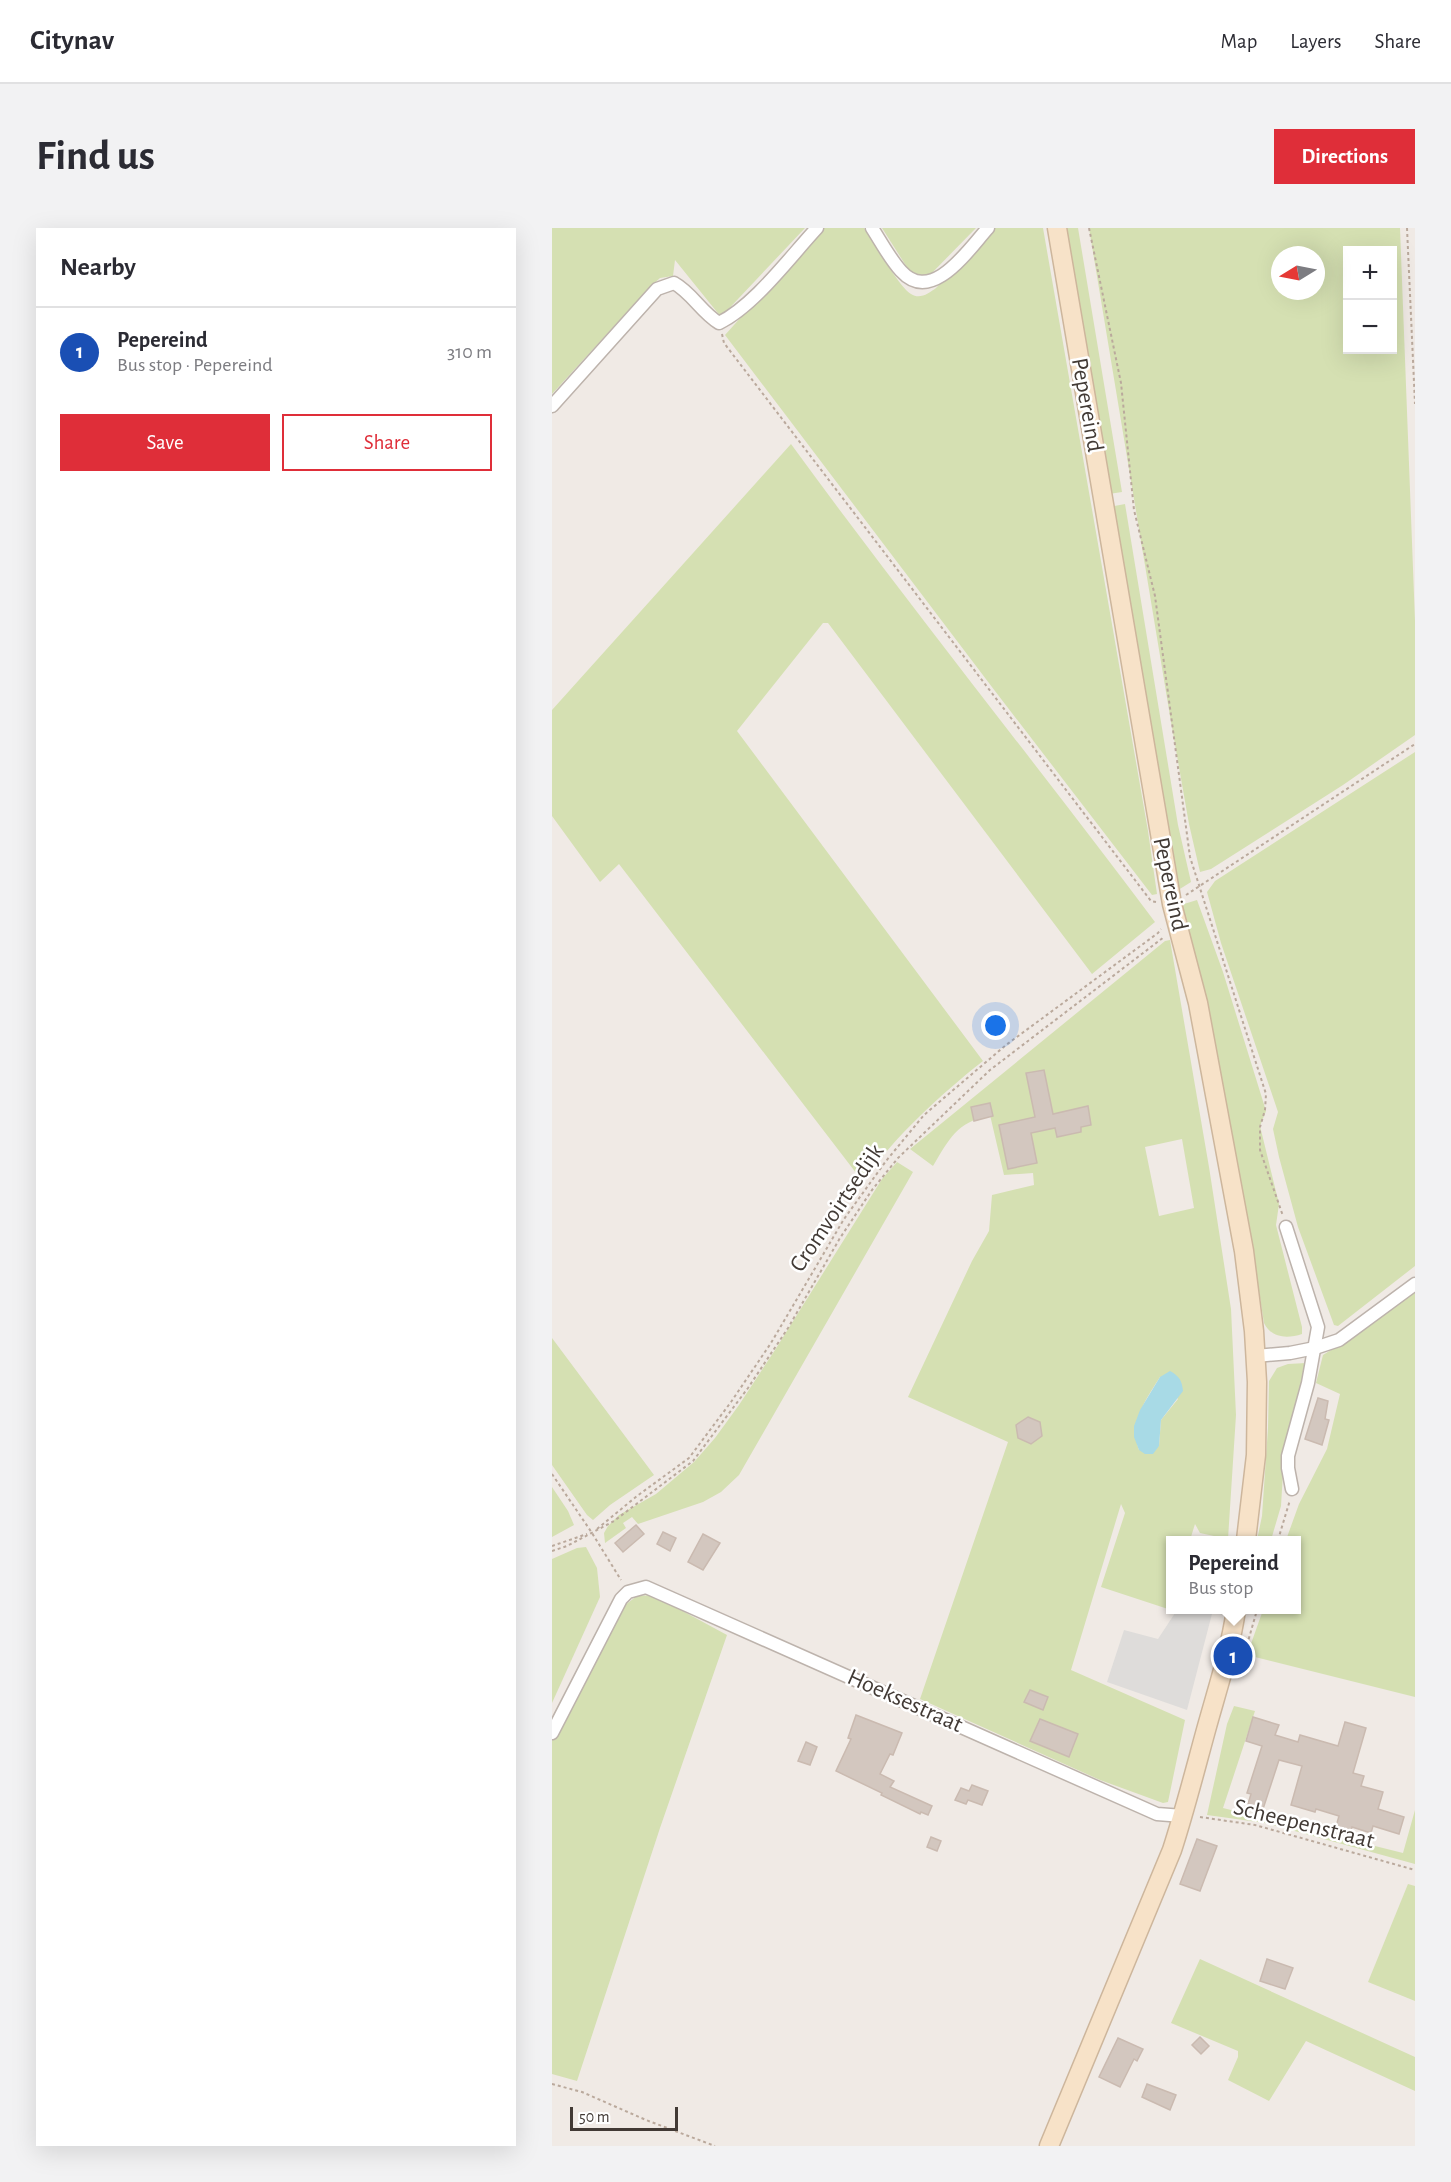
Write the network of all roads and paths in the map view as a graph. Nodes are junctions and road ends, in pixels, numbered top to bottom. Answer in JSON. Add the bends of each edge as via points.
{"nodes":[{"id":1,"x":817,"y":228,"type":"edge"},
{"id":2,"x":872,"y":228,"type":"edge"},
{"id":3,"x":988,"y":228,"type":"edge"},
{"id":4,"x":1057,"y":228,"type":"edge"},
{"id":5,"x":1089,"y":228,"type":"edge"},
{"id":6,"x":1407,"y":228,"type":"edge"},
{"id":7,"x":719,"y":323,"type":"junction"},
{"id":8,"x":1415,"y":404,"type":"edge"},
{"id":9,"x":552,"y":406,"type":"edge"},
{"id":10,"x":1415,"y":744,"type":"edge"},
{"id":11,"x":1199,"y":887,"type":"junction"},
{"id":12,"x":1172,"y":904,"type":"junction"},
{"id":13,"x":1167,"y":934,"type":"dead end"},
{"id":14,"x":1286,"y":1227,"type":"joint"},
{"id":15,"x":1415,"y":1284,"type":"edge"},
{"id":16,"x":1316,"y":1348,"type":"junction"},
{"id":17,"x":1256,"y":1356,"type":"junction"},
{"id":18,"x":552,"y":1474,"type":"edge"},
{"id":19,"x":1292,"y":1489,"type":"joint"},
{"id":20,"x":592,"y":1533,"type":"junction"},
{"id":21,"x":1246,"y":1536,"type":"edge"},
{"id":22,"x":1279,"y":1536,"type":"edge"},
{"id":23,"x":552,"y":1546,"type":"edge"},
{"id":24,"x":552,"y":1551,"type":"edge"},
{"id":25,"x":628,"y":1593,"type":"junction"},
{"id":26,"x":1235,"y":1614,"type":"edge"},
{"id":27,"x":552,"y":1733,"type":"edge"},
{"id":28,"x":1183,"y":1816,"type":"junction"},
{"id":29,"x":1415,"y":1870,"type":"edge"},
{"id":30,"x":552,"y":2084,"type":"edge"},
{"id":31,"x":715,"y":2146,"type":"edge"},
{"id":32,"x":1049,"y":2146,"type":"edge"}],
"edges":[{"from":1,"to":7,"type":"street","via":[[754,297]]},
{"from":2,"to":3,"type":"street","via":[[901,271],[915,282],[933,282]]},
{"from":4,"to":12,"type":"main road","name":"Pepereind"},
{"from":5,"to":11,"type":"path","via":[[1121,383],[1134,510],[1155,596],[1190,857]]},
{"from":6,"to":8,"type":"path"},
{"from":7,"to":9,"type":"street","via":[[685,289],[674,283],[657,289]]},
{"from":7,"to":12,"type":"path","via":[[724,343],[1151,901]]},
{"from":10,"to":11,"type":"path"},
{"from":11,"to":14,"type":"path","via":[[1266,1094],[1260,1150]]},
{"from":12,"to":17,"type":"main road","name":"Pepereind","via":[[1198,1003],[1244,1251]]},
{"from":12,"to":20,"type":"path","name":"Cromvoirtsedijk","via":[[1158,933],[1006,1045],[924,1115],[844,1220],[771,1343],[689,1458]]},
{"from":13,"to":20,"type":"path","via":[[990,1070],[898,1158],[840,1238],[748,1388],[693,1461]]},
{"from":14,"to":16,"type":"street","via":[[1318,1327]]},
{"from":15,"to":16,"type":"street","via":[[1339,1340]]},
{"from":16,"to":17,"type":"street"},
{"from":16,"to":19,"type":"street","via":[[1288,1456]]},
{"from":17,"to":21,"type":"main road","name":"Pepereind","via":[[1256,1455]]},
{"from":18,"to":20,"type":"path"},
{"from":19,"to":22,"type":"path"},
{"from":20,"to":23,"type":"path","name":"Cromvoirtsedijk"},
{"from":20,"to":24,"type":"path"},
{"from":20,"to":25,"type":"path"},
{"from":25,"to":27,"type":"street","via":[[621,1599]]},
{"from":25,"to":28,"type":"street","name":"Hoeksestraat","via":[[653,1588],[1157,1814]]},
{"from":26,"to":28,"type":"main road"},
{"from":28,"to":29,"type":"path","name":"Scheepenstraat","via":[[1255,1825]]},
{"from":28,"to":32,"type":"main road","via":[[1157,1889]]},
{"from":30,"to":31,"type":"path","via":[[582,2092]]}]}
